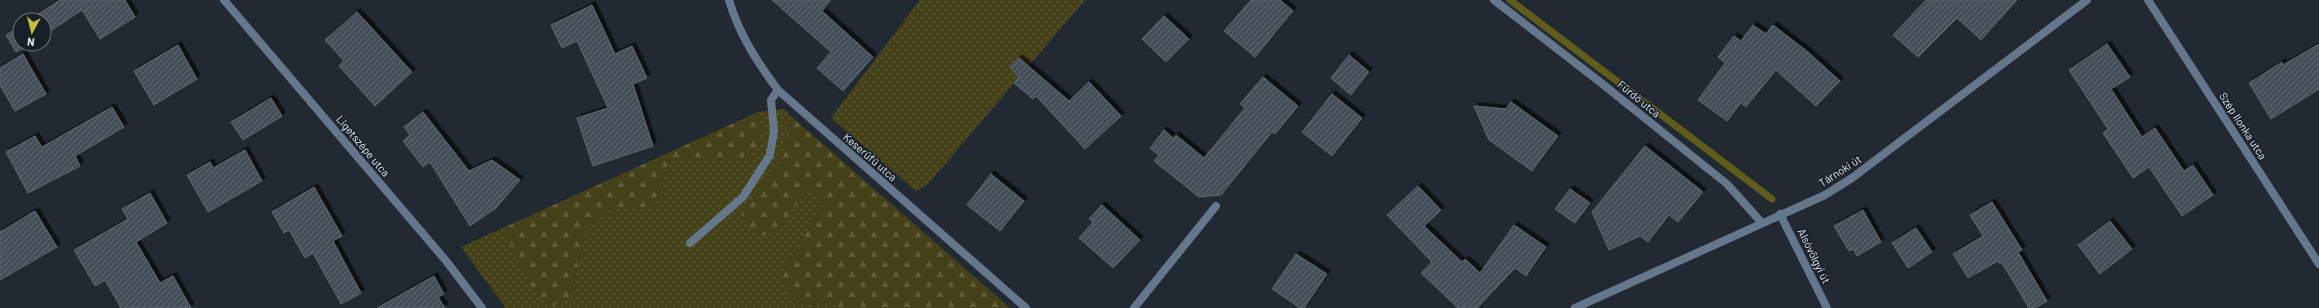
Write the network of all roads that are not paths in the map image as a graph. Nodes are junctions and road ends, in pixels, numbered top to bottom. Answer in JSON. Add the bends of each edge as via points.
{"nodes":[{"id":1,"x":224,"y":0,"type":"edge"},
{"id":2,"x":729,"y":0,"type":"edge"},
{"id":3,"x":1494,"y":0,"type":"edge"},
{"id":4,"x":2087,"y":0,"type":"edge"},
{"id":5,"x":2148,"y":0,"type":"edge"},
{"id":6,"x":778,"y":90,"type":"junction"},
{"id":7,"x":1216,"y":206,"type":"dead end"},
{"id":8,"x":1780,"y":214,"type":"junction"},
{"id":9,"x":1762,"y":223,"type":"junction"},
{"id":10,"x":690,"y":242,"type":"dead end"},
{"id":11,"x":2319,"y":264,"type":"edge"},
{"id":12,"x":482,"y":308,"type":"edge"},
{"id":13,"x":1026,"y":308,"type":"edge"},
{"id":14,"x":1134,"y":308,"type":"edge"},
{"id":15,"x":1575,"y":308,"type":"edge"},
{"id":16,"x":1827,"y":308,"type":"edge"}],
"edges":[{"from":1,"to":12,"type":"street","name":"Ligetszépe utca","via":[[447,262]]},
{"from":2,"to":6,"type":"street","name":"Keserűfű utca","via":[[735,20],[753,56]]},
{"from":3,"to":9,"type":"street","name":"Fürdő utca","via":[[1727,184]]},
{"from":4,"to":8,"type":"street","name":"Tárnoki út","via":[[1852,178],[1825,195]]},
{"from":5,"to":11,"type":"street","name":"Szép Ilonka utca"},
{"from":6,"to":10,"type":"street","via":[[771,100],[774,131],[770,155],[743,197]]},
{"from":6,"to":13,"type":"street","name":"Keserűfű utca"},
{"from":7,"to":14,"type":"street"},
{"from":8,"to":9,"type":"street","name":"Tárnoki út"},
{"from":8,"to":16,"type":"street","name":"Alsóvölgyi út"},
{"from":9,"to":15,"type":"street","name":"Tárnoki út"}]}
